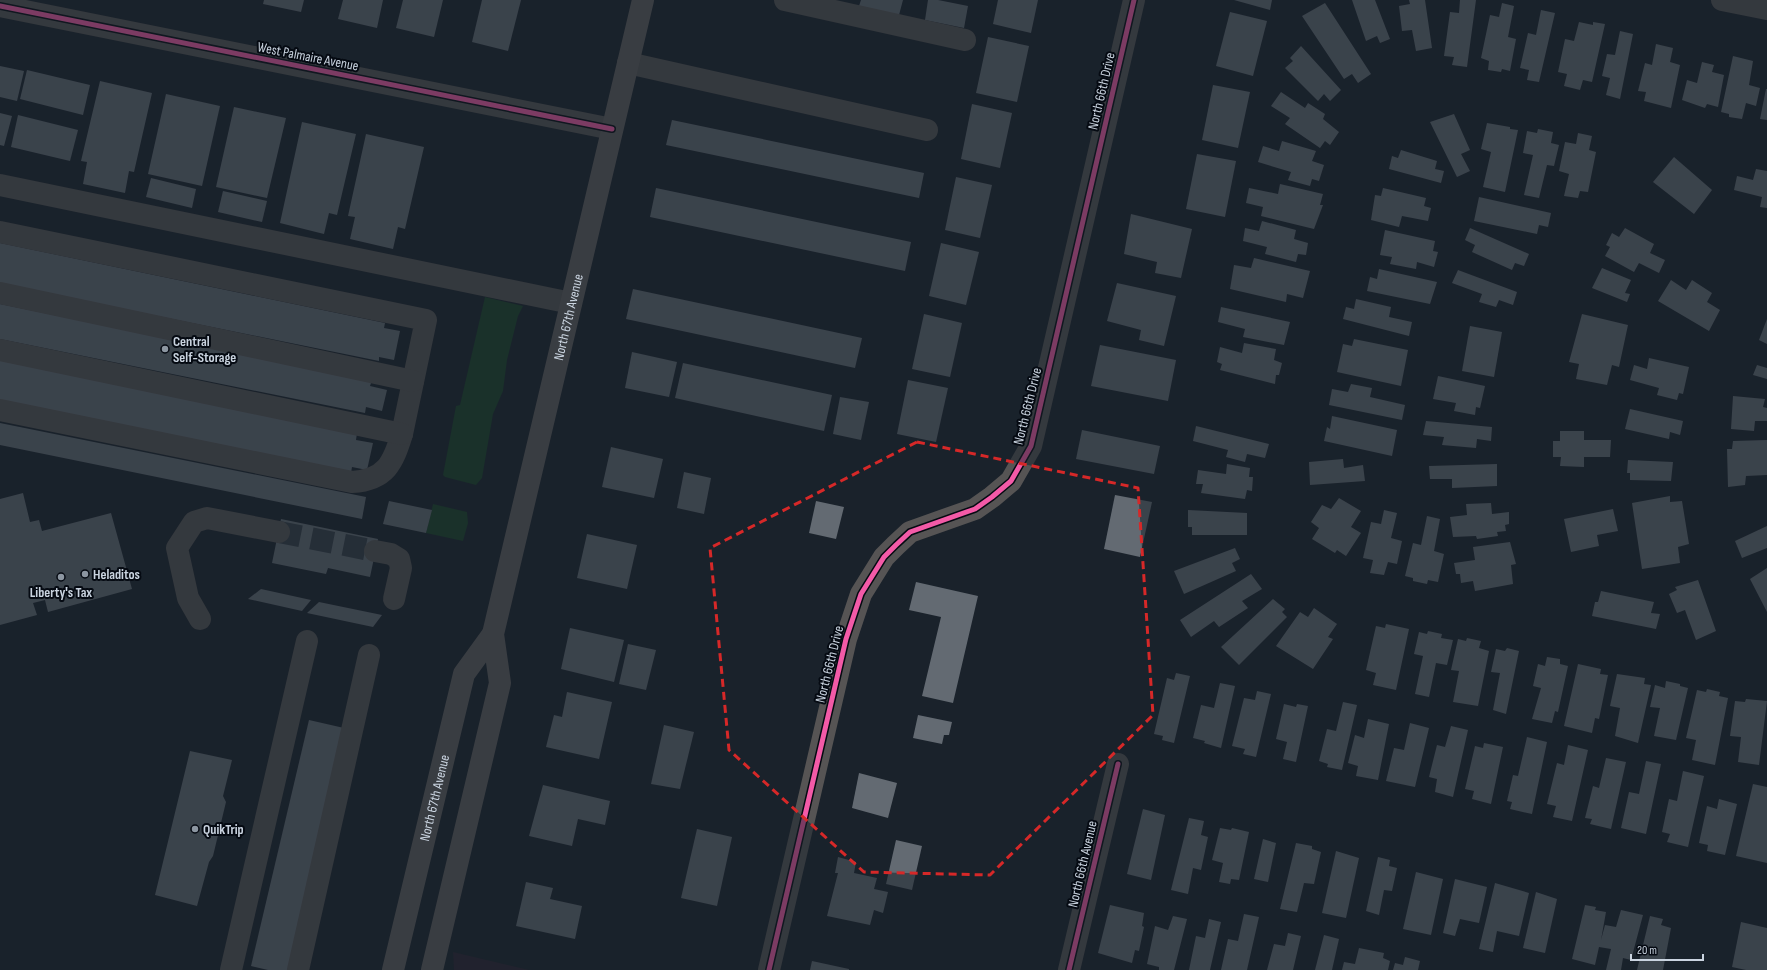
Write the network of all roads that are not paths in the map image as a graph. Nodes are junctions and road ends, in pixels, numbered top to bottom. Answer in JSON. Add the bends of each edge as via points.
{"nodes":[{"id":1,"x":643,"y":0,"type":"edge"},
{"id":2,"x":785,"y":0,"type":"edge"},
{"id":3,"x":1134,"y":0,"type":"edge"},
{"id":4,"x":1722,"y":0,"type":"edge"},
{"id":5,"x":0,"y":6,"type":"edge"},
{"id":6,"x":1767,"y":9,"type":"edge"},
{"id":7,"x":965,"y":40,"type":"dead end"},
{"id":8,"x":628,"y":63,"type":"junction"},
{"id":9,"x":612,"y":129,"type":"junction"},
{"id":10,"x":926,"y":130,"type":"dead end"},
{"id":11,"x":0,"y":185,"type":"edge"},
{"id":12,"x":0,"y":232,"type":"edge"},
{"id":13,"x":0,"y":293,"type":"edge"},
{"id":14,"x":571,"y":303,"type":"junction"},
{"id":15,"x":0,"y":350,"type":"edge"},
{"id":16,"x":413,"y":381,"type":"junction"},
{"id":17,"x":0,"y":410,"type":"edge"},
{"id":18,"x":402,"y":434,"type":"junction"},
{"id":19,"x":279,"y":532,"type":"tunnel mouth"},
{"id":20,"x":375,"y":551,"type":"tunnel mouth"},
{"id":21,"x":394,"y":599,"type":"dead end"},
{"id":22,"x":200,"y":619,"type":"dead end"},
{"id":23,"x":493,"y":634,"type":"junction"},
{"id":24,"x":307,"y":641,"type":"dead end"},
{"id":25,"x":369,"y":655,"type":"dead end"},
{"id":26,"x":1118,"y":764,"type":"dead end"},
{"id":27,"x":231,"y":970,"type":"edge"},
{"id":28,"x":298,"y":970,"type":"edge"},
{"id":29,"x":393,"y":970,"type":"edge"},
{"id":30,"x":432,"y":970,"type":"edge"},
{"id":31,"x":769,"y":970,"type":"edge"},
{"id":32,"x":1069,"y":970,"type":"edge"}],
"edges":[{"from":1,"to":8,"type":"main road","name":"North 67th Avenue"},
{"from":2,"to":7,"type":"street"},
{"from":3,"to":31,"type":"street","name":"North 66th Drive","via":[[1031,446],[1011,481],[992,497],[975,508],[910,532],[884,558],[861,594],[846,639]]},
{"from":4,"to":6,"type":"street"},
{"from":5,"to":9,"type":"street","name":"West Palmaire Avenue"},
{"from":8,"to":9,"type":"main road","name":"North 67th Avenue"},
{"from":8,"to":10,"type":"street"},
{"from":9,"to":14,"type":"main road","name":"North 67th Avenue"},
{"from":11,"to":14,"type":"street"},
{"from":12,"to":16,"type":"street","via":[[426,320]]},
{"from":13,"to":16,"type":"street"},
{"from":14,"to":23,"type":"main road","name":"North 67th Avenue"},
{"from":15,"to":18,"type":"street"},
{"from":16,"to":18,"type":"street"},
{"from":17,"to":18,"type":"street","via":[[352,482],[365,481],[383,473],[397,452]]},
{"from":19,"to":22,"type":"street","via":[[207,518],[194,522],[177,548],[188,598]]},
{"from":20,"to":21,"type":"street","via":[[399,558],[401,568]]},
{"from":23,"to":29,"type":"main road","name":"North 67th Avenue","via":[[464,674]]},
{"from":23,"to":30,"type":"main road","name":"North 67th Avenue","via":[[500,683]]},
{"from":24,"to":27,"type":"street"},
{"from":25,"to":28,"type":"street"},
{"from":26,"to":32,"type":"street","name":"North 66th Avenue"}]}
